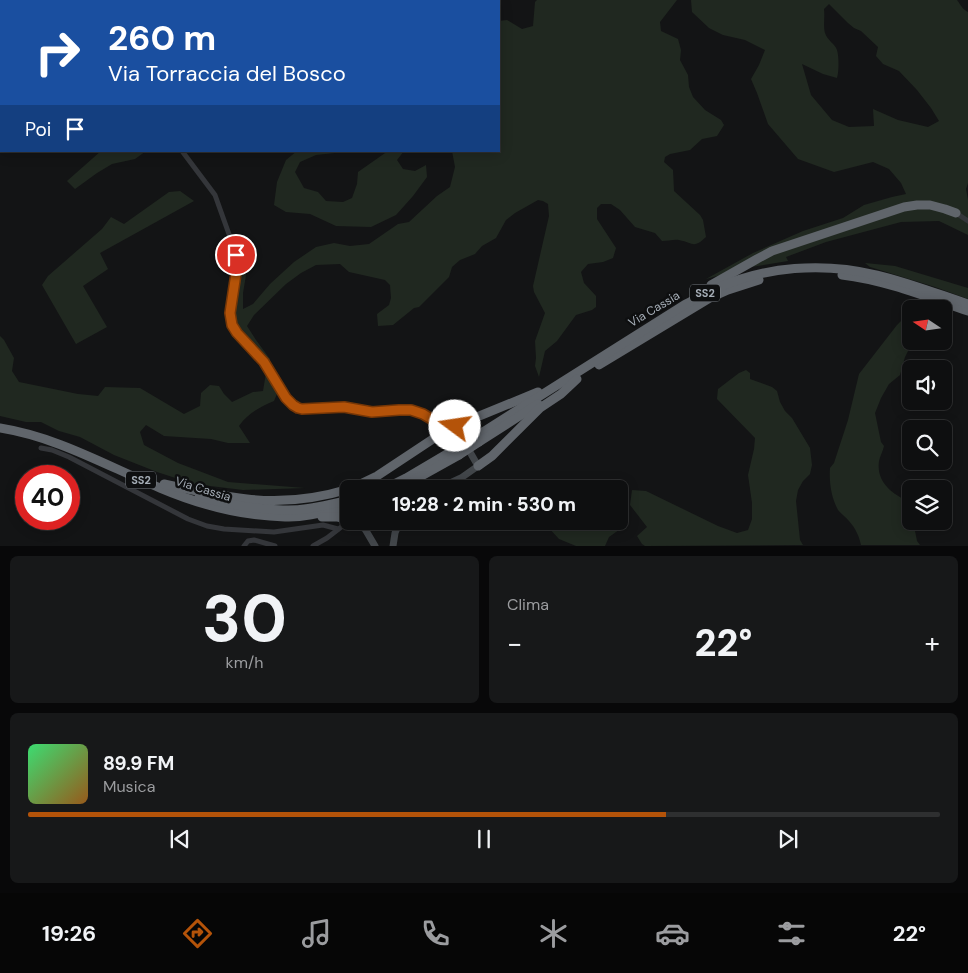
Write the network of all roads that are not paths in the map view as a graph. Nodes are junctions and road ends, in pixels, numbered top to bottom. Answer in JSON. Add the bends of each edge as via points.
{"nodes":[{"id":1,"x":183,"y":152,"type":"edge"},
{"id":2,"x":956,"y":213,"type":"joint"},
{"id":3,"x":968,"y":221,"type":"edge"},
{"id":4,"x":968,"y":304,"type":"edge"},
{"id":5,"x":684,"y":305,"type":"junction"},
{"id":6,"x":968,"y":311,"type":"edge"},
{"id":7,"x":578,"y":379,"type":"junction"},
{"id":8,"x":562,"y":382,"type":"junction"},
{"id":9,"x":0,"y":422,"type":"edge"},
{"id":10,"x":455,"y":426,"type":"junction"},
{"id":11,"x":0,"y":428,"type":"edge"},
{"id":12,"x":445,"y":431,"type":"junction"},
{"id":13,"x":477,"y":440,"type":"junction"},
{"id":14,"x":41,"y":448,"type":"dead end"},
{"id":15,"x":457,"y":452,"type":"junction"},
{"id":16,"x":478,"y":466,"type":"junction"},
{"id":17,"x":368,"y":480,"type":"edge"},
{"id":18,"x":402,"y":480,"type":"edge"},
{"id":19,"x":412,"y":480,"type":"edge"},
{"id":20,"x":457,"y":480,"type":"edge"},
{"id":21,"x":164,"y":484,"type":"junction"},
{"id":22,"x":340,"y":492,"type":"edge"},
{"id":23,"x":340,"y":503,"type":"edge"},
{"id":24,"x":340,"y":508,"type":"edge"},
{"id":25,"x":287,"y":517,"type":"junction"},
{"id":26,"x":340,"y":517,"type":"edge"},
{"id":27,"x":338,"y":529,"type":"joint"},
{"id":28,"x":366,"y":530,"type":"edge"},
{"id":29,"x":396,"y":530,"type":"edge"},
{"id":30,"x":244,"y":546,"type":"edge"},
{"id":31,"x":275,"y":546,"type":"edge"},
{"id":32,"x":313,"y":546,"type":"edge"},
{"id":33,"x":375,"y":546,"type":"edge"},
{"id":34,"x":393,"y":546,"type":"edge"}],
"edges":[{"from":1,"to":12,"type":"street","via":[[215,195],[235,251],[237,267],[230,313],[232,325],[264,362],[290,403],[302,409],[411,410],[433,420]]},
{"from":2,"to":3,"type":"street"},
{"from":2,"to":5,"type":"highway","via":[[930,205],[904,207],[772,251]]},
{"from":4,"to":5,"type":"highway","name":"Via Cassia","number":"SS2","via":[[876,274],[816,267],[740,279]]},
{"from":5,"to":8,"type":"highway","name":"Via Cassia","number":"SS2"},
{"from":6,"to":7,"type":"highway","name":"Via Cassia","number":"SS2","via":[[861,278],[812,273],[767,278],[710,298]]},
{"from":7,"to":13,"type":"highway","name":"Via Cassia","number":"SS2"},
{"from":7,"to":16,"type":"highway","via":[[540,408]]},
{"from":8,"to":10,"type":"highway"},
{"from":8,"to":13,"type":"highway","name":"Via Cassia","number":"SS2"},
{"from":9,"to":21,"type":"highway","name":"Via Cassia","number":"SS2","via":[[62,439]]},
{"from":10,"to":12,"type":"street"},
{"from":10,"to":16,"type":"street"},
{"from":11,"to":25,"type":"highway","name":"Via Cassia","number":"SS2","via":[[60,444],[161,489],[204,504],[245,514]]},
{"from":12,"to":17,"type":"highway"},
{"from":13,"to":15,"type":"highway","name":"Via Cassia","number":"SS2","bridge":true},
{"from":14,"to":27,"type":"street","via":[[52,450],[207,526],[268,532],[321,525]]},
{"from":15,"to":18,"type":"highway","name":"Via Cassia","number":"SS2"},
{"from":15,"to":19,"type":"highway","name":"Via Cassia","number":"SS2"},
{"from":16,"to":20,"type":"street"},
{"from":21,"to":22,"type":"highway","via":[[265,500],[309,498]]},
{"from":21,"to":23,"type":"highway","name":"Via Cassia","number":"SS2","via":[[184,493],[262,509],[316,508]]},
{"from":24,"to":25,"type":"highway","name":"Via Cassia","number":"SS2"},
{"from":25,"to":26,"type":"highway"},
{"from":27,"to":32,"type":"street"},
{"from":28,"to":33,"type":"street"},
{"from":29,"to":34,"type":"street"},
{"from":30,"to":31,"type":"street","via":[[252,540]]}]}
